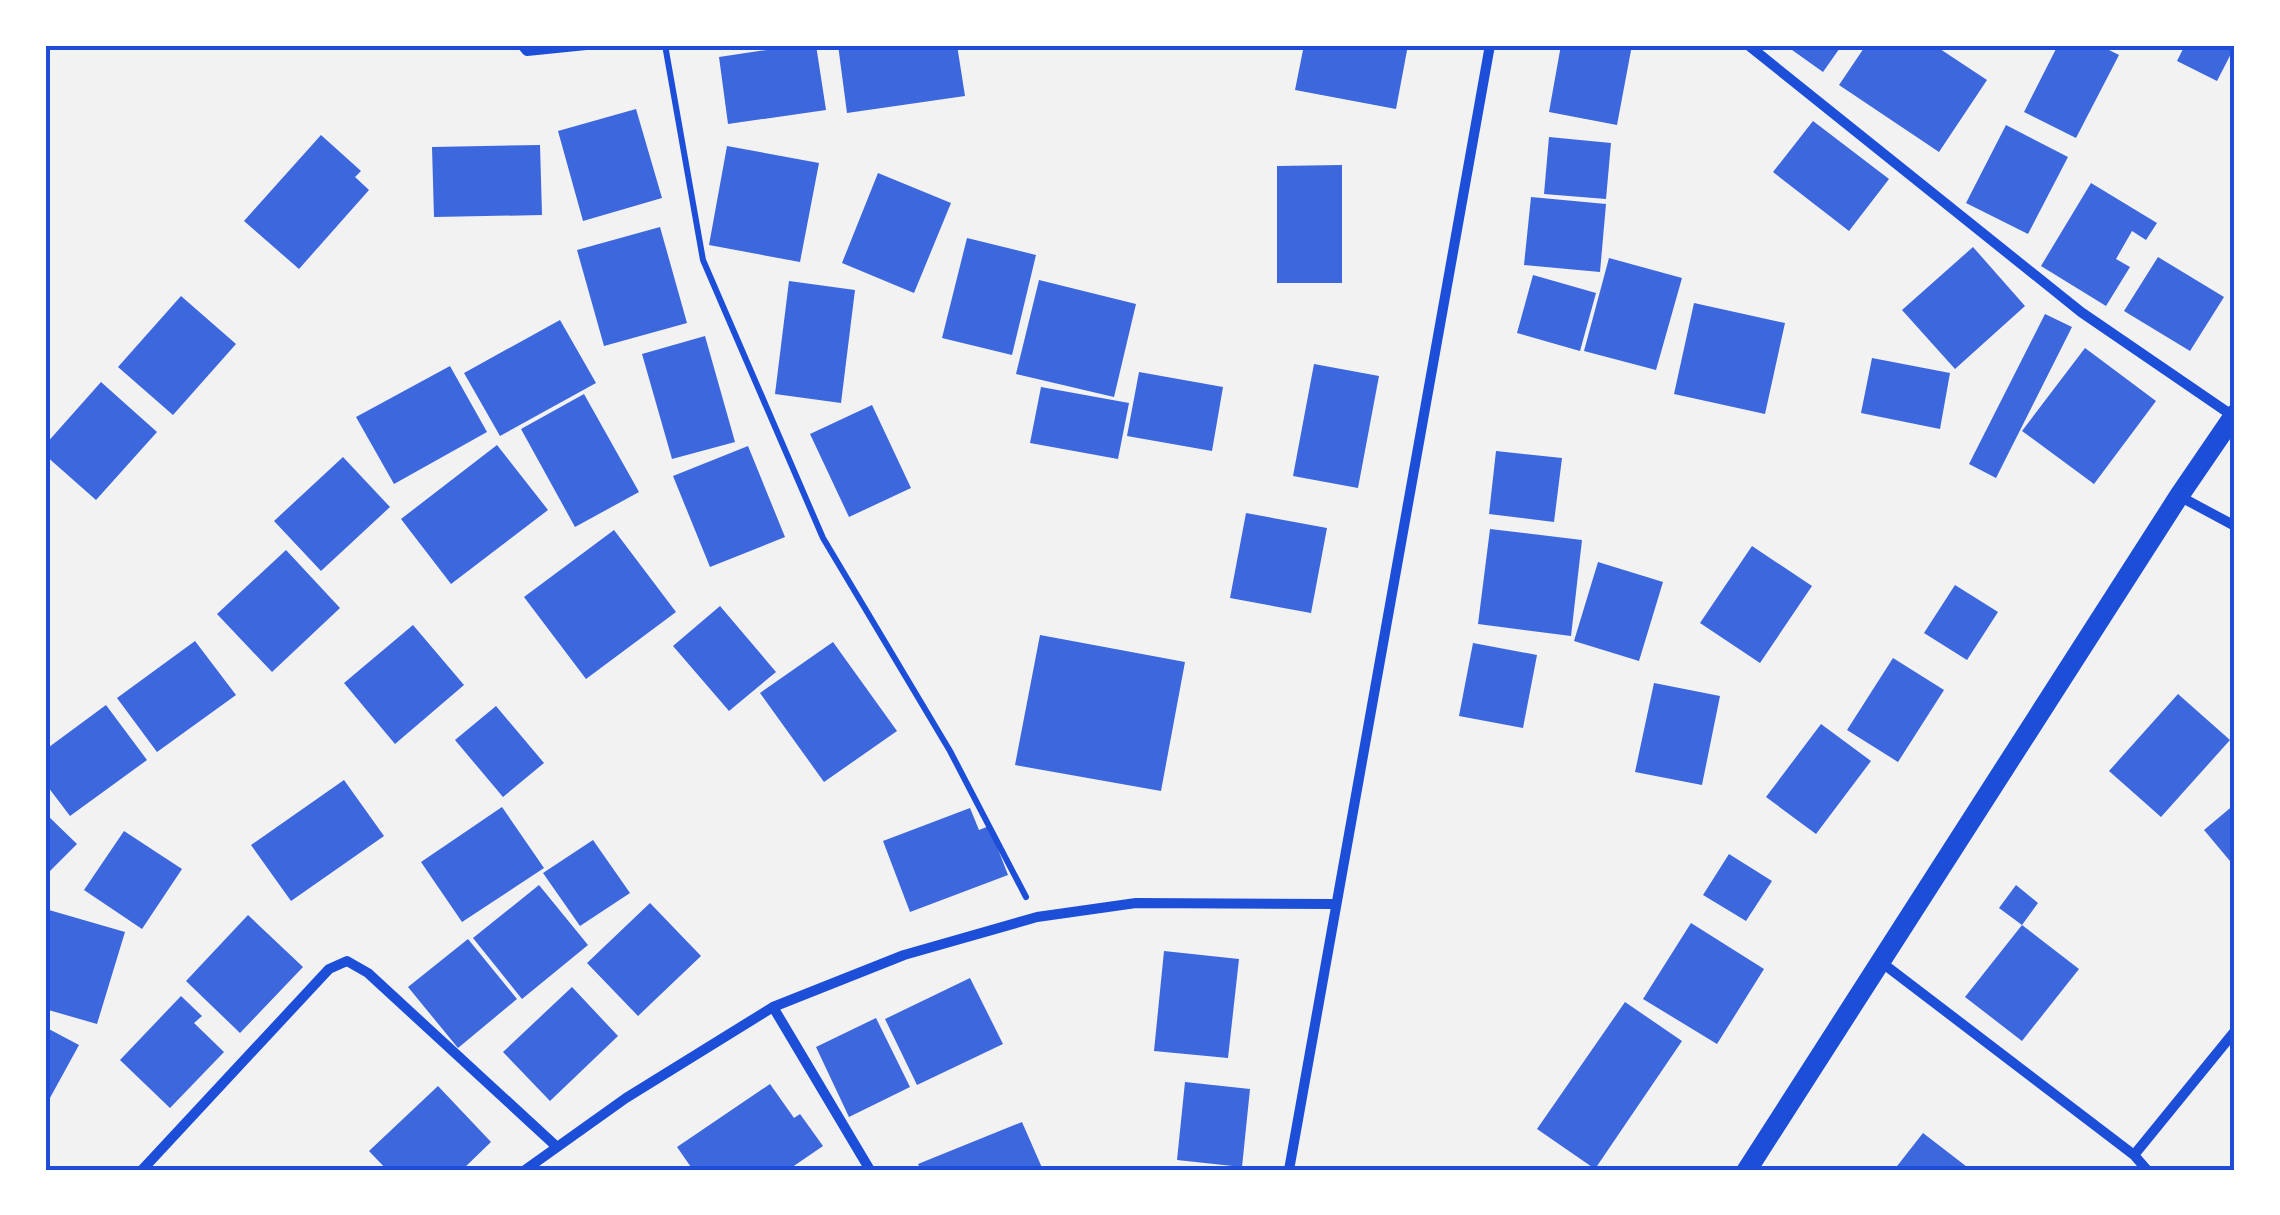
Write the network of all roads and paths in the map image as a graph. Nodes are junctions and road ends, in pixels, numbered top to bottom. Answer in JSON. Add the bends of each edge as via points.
{"nodes":[{"id":1,"x":522,"y":45,"type":"edge"},
{"id":2,"x":586,"y":45,"type":"edge"},
{"id":3,"x":666,"y":45,"type":"edge"},
{"id":4,"x":1490,"y":45,"type":"edge"},
{"id":5,"x":1748,"y":45,"type":"edge"},
{"id":6,"x":2234,"y":416,"type":"edge"},
{"id":7,"x":2179,"y":496,"type":"junction"},
{"id":8,"x":2235,"y":526,"type":"edge"},
{"id":9,"x":1334,"y":904,"type":"junction"},
{"id":10,"x":1037,"y":917,"type":"junction"},
{"id":11,"x":1881,"y":962,"type":"junction"},
{"id":12,"x":773,"y":1007,"type":"junction"},
{"id":13,"x":2235,"y":1031,"type":"edge"},
{"id":14,"x":556,"y":1147,"type":"junction"},
{"id":15,"x":2134,"y":1155,"type":"junction"},
{"id":16,"x":142,"y":1170,"type":"edge"},
{"id":17,"x":525,"y":1170,"type":"edge"},
{"id":18,"x":870,"y":1170,"type":"edge"},
{"id":19,"x":1288,"y":1170,"type":"edge"},
{"id":20,"x":1747,"y":1170,"type":"edge"},
{"id":21,"x":2147,"y":1170,"type":"edge"}],
"edges":[{"from":1,"to":2,"type":"street"},
{"from":3,"to":10,"type":"path","via":[[703,260],[823,538],[950,751]]},
{"from":4,"to":9,"type":"street"},
{"from":5,"to":6,"type":"street","via":[[2081,312]]},
{"from":6,"to":7,"type":"main road"},
{"from":7,"to":8,"type":"street"},
{"from":7,"to":11,"type":"main road"},
{"from":9,"to":10,"type":"street","via":[[1136,903]]},
{"from":9,"to":19,"type":"street"},
{"from":10,"to":12,"type":"street","via":[[904,955]]},
{"from":11,"to":15,"type":"street"},
{"from":11,"to":20,"type":"main road"},
{"from":12,"to":14,"type":"street"},
{"from":12,"to":18,"type":"street"},
{"from":13,"to":15,"type":"street"},
{"from":14,"to":16,"type":"street","via":[[368,973],[346,961],[329,969]]},
{"from":14,"to":17,"type":"street"},
{"from":15,"to":21,"type":"street"}]}
